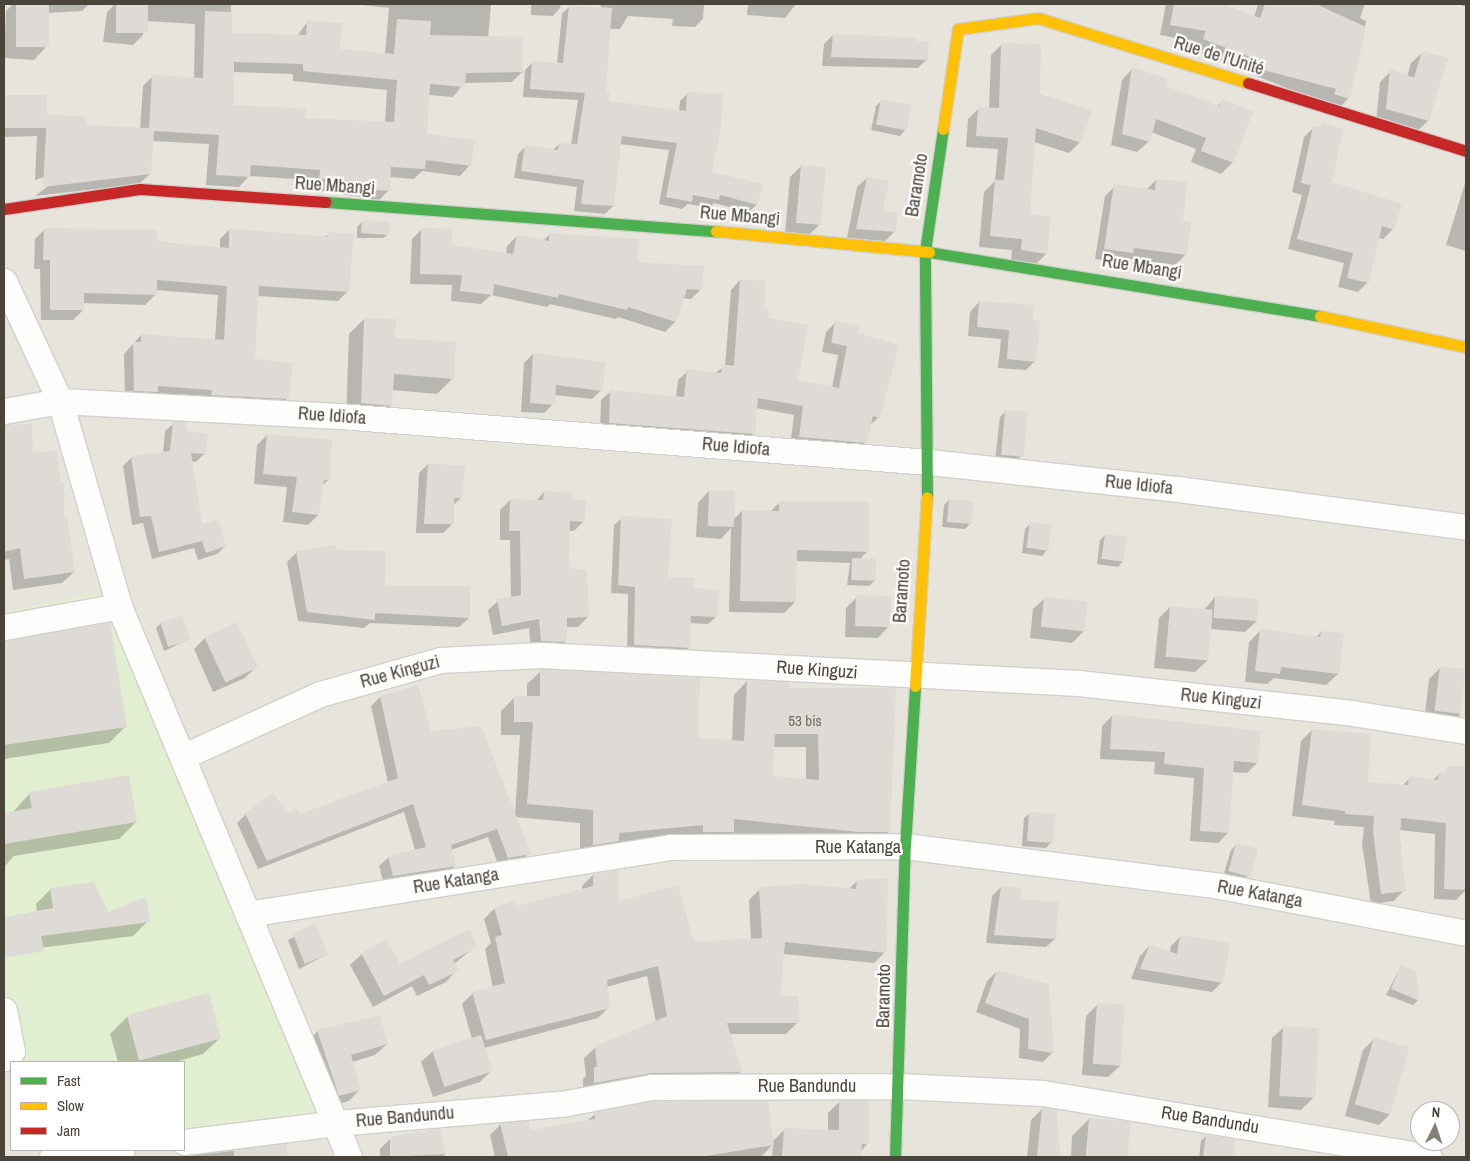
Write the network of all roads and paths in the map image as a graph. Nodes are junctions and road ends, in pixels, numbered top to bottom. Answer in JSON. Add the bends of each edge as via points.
{"nodes":[{"id":1,"x":958,"y":29,"type":"joint"},
{"id":2,"x":1466,"y":151,"type":"edge"},
{"id":3,"x":4,"y":209,"type":"edge"},
{"id":4,"x":924,"y":251,"type":"junction"},
{"id":5,"x":4,"y":281,"type":"edge"},
{"id":6,"x":1466,"y":347,"type":"edge"},
{"id":7,"x":60,"y":401,"type":"junction"},
{"id":8,"x":4,"y":411,"type":"edge"},
{"id":9,"x":928,"y":462,"type":"junction"},
{"id":10,"x":1466,"y":527,"type":"edge"},
{"id":11,"x":119,"y":606,"type":"junction"},
{"id":12,"x":4,"y":627,"type":"edge"},
{"id":13,"x":913,"y":676,"type":"junction"},
{"id":14,"x":1466,"y":731,"type":"edge"},
{"id":15,"x":184,"y":756,"type":"junction"},
{"id":16,"x":905,"y":846,"type":"junction"},
{"id":17,"x":248,"y":914,"type":"junction"},
{"id":18,"x":1466,"y":933,"type":"edge"},
{"id":19,"x":4,"y":1010,"type":"edge"},
{"id":20,"x":4,"y":1058,"type":"edge"},
{"id":21,"x":899,"y":1086,"type":"junction"},
{"id":22,"x":336,"y":1124,"type":"junction"},
{"id":23,"x":185,"y":1142,"type":"edge"},
{"id":24,"x":112,"y":1151,"type":"edge"},
{"id":25,"x":52,"y":1157,"type":"edge"},
{"id":26,"x":349,"y":1157,"type":"edge"},
{"id":27,"x":896,"y":1157,"type":"edge"},
{"id":28,"x":1429,"y":1157,"type":"edge"}],
"edges":[{"from":1,"to":2,"type":"street","name":"Rue de l'Unité","via":[[1038,18]]},
{"from":1,"to":4,"type":"street","name":"Baramoto"},
{"from":3,"to":4,"type":"street","name":"Rue Mbangi","via":[[140,189],[630,223]]},
{"from":4,"to":6,"type":"street","name":"Rue Mbangi","via":[[1280,307]]},
{"from":4,"to":9,"type":"street","name":"Baramoto"},
{"from":5,"to":7,"type":"street"},
{"from":7,"to":8,"type":"street","name":"Rue Idiofa"},
{"from":7,"to":9,"type":"street","name":"Rue Idiofa","via":[[340,416]]},
{"from":7,"to":11,"type":"street"},
{"from":9,"to":10,"type":"street","name":"Rue Idiofa","via":[[1188,490]]},
{"from":9,"to":13,"type":"street","name":"Baramoto"},
{"from":11,"to":12,"type":"street"},
{"from":11,"to":15,"type":"street"},
{"from":13,"to":14,"type":"street","name":"Rue Kinguzi","via":[[1078,683],[1352,714]]},
{"from":13,"to":15,"type":"street","name":"Rue Kinguzi","via":[[710,662],[541,655],[440,660],[320,694]]},
{"from":13,"to":16,"type":"street","name":"Baramoto"},
{"from":15,"to":17,"type":"street"},
{"from":16,"to":17,"type":"street","name":"Rue Katanga","via":[[670,847]]},
{"from":16,"to":18,"type":"street","name":"Rue Katanga","via":[[1220,886]]},
{"from":16,"to":21,"type":"street","name":"Baramoto"},
{"from":17,"to":22,"type":"street"},
{"from":19,"to":20,"type":"street","via":[[12,1051]]},
{"from":21,"to":22,"type":"street","name":"Rue Bandundu","via":[[652,1087],[567,1103]]},
{"from":21,"to":27,"type":"street","name":"Baramoto"},
{"from":21,"to":28,"type":"street","name":"Rue Bandundu","via":[[1043,1093]]},
{"from":22,"to":23,"type":"street","name":"Rue Bandundu"},
{"from":22,"to":26,"type":"street"},
{"from":24,"to":25,"type":"street"}]}
